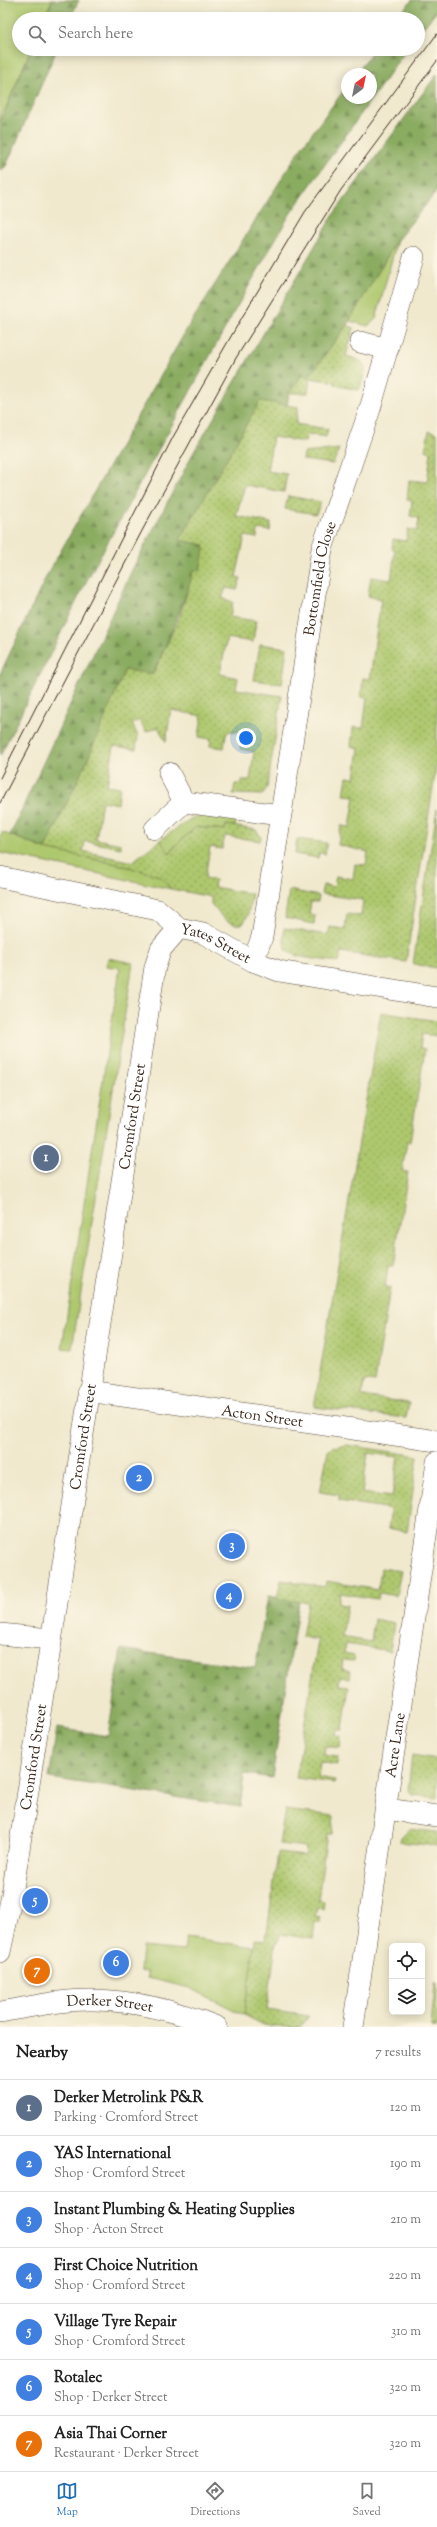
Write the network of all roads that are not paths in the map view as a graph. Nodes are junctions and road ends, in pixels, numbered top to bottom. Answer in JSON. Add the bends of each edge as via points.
{"nodes":[{"id":1,"x":414,"y":257,"type":"dead end"},
{"id":2,"x":360,"y":342,"type":"dead end"},
{"id":3,"x":388,"y":349,"type":"junction"},
{"id":4,"x":169,"y":773,"type":"dead end"},
{"id":5,"x":184,"y":802,"type":"junction"},
{"id":6,"x":280,"y":815,"type":"junction"},
{"id":7,"x":155,"y":829,"type":"dead end"},
{"id":8,"x":0,"y":877,"type":"edge"},
{"id":9,"x":179,"y":928,"type":"junction"},
{"id":10,"x":253,"y":961,"type":"junction"},
{"id":11,"x":437,"y":997,"type":"edge"},
{"id":12,"x":88,"y":1391,"type":"junction"},
{"id":13,"x":437,"y":1441,"type":"edge"},
{"id":14,"x":437,"y":1462,"type":"edge"},
{"id":15,"x":0,"y":1634,"type":"edge"},
{"id":16,"x":50,"y":1639,"type":"junction"},
{"id":17,"x":386,"y":1809,"type":"junction"},
{"id":18,"x":437,"y":1816,"type":"edge"},
{"id":19,"x":0,"y":1952,"type":"edge"},
{"id":20,"x":0,"y":2012,"type":"edge"},
{"id":21,"x":217,"y":2027,"type":"edge"},
{"id":22,"x":353,"y":2027,"type":"edge"}],
"edges":[{"from":1,"to":3,"type":"street","name":"Bottomfield Close"},
{"from":2,"to":3,"type":"street"},
{"from":3,"to":6,"type":"street","name":"Bottomfield Close","via":[[322,549]]},
{"from":4,"to":5,"type":"street"},
{"from":5,"to":6,"type":"street"},
{"from":5,"to":7,"type":"street"},
{"from":6,"to":10,"type":"street","name":"Bottomfield Close","via":[[262,937]]},
{"from":8,"to":9,"type":"street","name":"Yates Street","via":[[158,910]]},
{"from":9,"to":10,"type":"street","name":"Yates Street","via":[[203,933]]},
{"from":9,"to":12,"type":"street","name":"Cromford Street","via":[[161,949],[155,967]]},
{"from":10,"to":11,"type":"street","name":"Yates Street","via":[[295,975]]},
{"from":12,"to":13,"type":"street","name":"Acton Street"},
{"from":12,"to":16,"type":"street","name":"Cromford Street"},
{"from":14,"to":17,"type":"street","name":"Acre Lane"},
{"from":15,"to":16,"type":"street"},
{"from":16,"to":19,"type":"street","name":"Cromford Street","via":[[12,1895]]},
{"from":17,"to":18,"type":"street"},
{"from":17,"to":22,"type":"street","name":"Acre Lane"},
{"from":20,"to":21,"type":"street","name":"Derker Street","via":[[93,1999],[135,2003],[180,2012]]}]}
